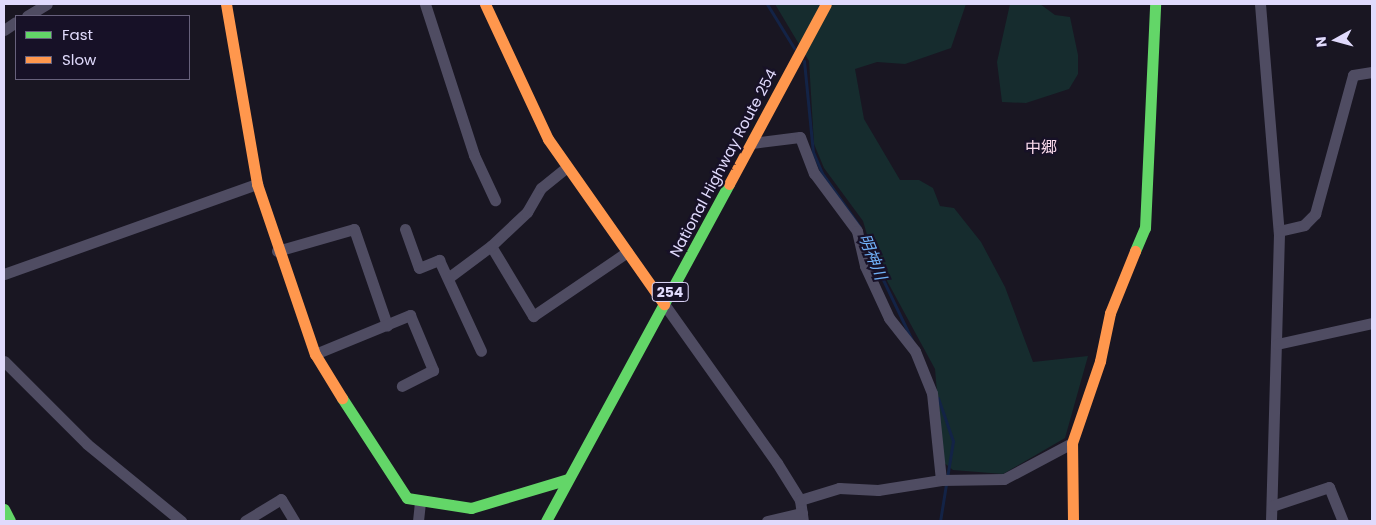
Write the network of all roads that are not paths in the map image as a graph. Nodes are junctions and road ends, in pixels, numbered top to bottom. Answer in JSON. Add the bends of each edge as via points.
{"nodes":[{"id":1,"x":47,"y":4,"type":"edge"},
{"id":2,"x":226,"y":4,"type":"edge"},
{"id":3,"x":425,"y":4,"type":"edge"},
{"id":4,"x":485,"y":4,"type":"edge"},
{"id":5,"x":826,"y":4,"type":"edge"},
{"id":6,"x":1155,"y":4,"type":"edge"},
{"id":7,"x":1260,"y":4,"type":"edge"},
{"id":8,"x":28,"y":15,"type":"edge"},
{"id":9,"x":15,"y":23,"type":"edge"},
{"id":10,"x":4,"y":30,"type":"edge"},
{"id":11,"x":1372,"y":72,"type":"edge"},
{"id":12,"x":752,"y":143,"type":"junction"},
{"id":13,"x":566,"y":167,"type":"junction"},
{"id":14,"x":256,"y":184,"type":"junction"},
{"id":15,"x":495,"y":200,"type":"dead end"},
{"id":16,"x":404,"y":230,"type":"dead end"},
{"id":17,"x":1279,"y":232,"type":"junction"},
{"id":18,"x":491,"y":246,"type":"junction"},
{"id":19,"x":277,"y":251,"type":"junction"},
{"id":20,"x":627,"y":252,"type":"junction"},
{"id":21,"x":4,"y":274,"type":"edge"},
{"id":22,"x":448,"y":278,"type":"junction"},
{"id":23,"x":664,"y":304,"type":"junction"},
{"id":24,"x":1372,"y":323,"type":"edge"},
{"id":25,"x":387,"y":324,"type":"junction"},
{"id":26,"x":1277,"y":344,"type":"junction"},
{"id":27,"x":482,"y":350,"type":"dead end"},
{"id":28,"x":315,"y":354,"type":"junction"},
{"id":29,"x":4,"y":361,"type":"edge"},
{"id":30,"x":402,"y":386,"type":"dead end"},
{"id":31,"x":1072,"y":443,"type":"junction"},
{"id":32,"x":568,"y":479,"type":"junction"},
{"id":33,"x":947,"y":479,"type":"junction"},
{"id":34,"x":800,"y":500,"type":"junction"},
{"id":35,"x":420,"y":501,"type":"junction"},
{"id":36,"x":1272,"y":506,"type":"junction"},
{"id":37,"x":4,"y":509,"type":"edge"},
{"id":38,"x":802,"y":517,"type":"edge"},
{"id":39,"x":10,"y":521,"type":"edge"},
{"id":40,"x":181,"y":521,"type":"edge"},
{"id":41,"x":246,"y":521,"type":"edge"},
{"id":42,"x":294,"y":521,"type":"edge"},
{"id":43,"x":418,"y":521,"type":"edge"},
{"id":44,"x":546,"y":521,"type":"edge"},
{"id":45,"x":767,"y":521,"type":"edge"},
{"id":46,"x":1073,"y":521,"type":"edge"},
{"id":47,"x":1271,"y":521,"type":"edge"},
{"id":48,"x":1343,"y":521,"type":"edge"}],
"edges":[{"from":1,"to":8,"type":"street"},
{"from":2,"to":14,"type":"main road"},
{"from":3,"to":15,"type":"street","via":[[474,155]]},
{"from":4,"to":13,"type":"main road","via":[[548,140]]},
{"from":5,"to":12,"type":"main road","name":"National Highway Route 254","number":"254","via":[[803,41]]},
{"from":6,"to":31,"type":"main road","via":[[1145,228],[1110,313],[1100,361]]},
{"from":7,"to":17,"type":"street"},
{"from":9,"to":10,"type":"street"},
{"from":11,"to":17,"type":"street","via":[[1353,75],[1315,214],[1304,225]]},
{"from":12,"to":23,"type":"main road","name":"National Highway Route 254","number":"254"},
{"from":12,"to":33,"type":"street","via":[[800,137],[814,173],[857,231],[865,266],[890,318],[915,351],[932,393]]},
{"from":13,"to":18,"type":"street"},
{"from":13,"to":20,"type":"main road"},
{"from":14,"to":19,"type":"main road"},
{"from":14,"to":21,"type":"street"},
{"from":16,"to":22,"type":"street","via":[[419,268],[439,260]]},
{"from":17,"to":26,"type":"street"},
{"from":18,"to":20,"type":"street","via":[[533,316]]},
{"from":18,"to":22,"type":"street"},
{"from":19,"to":25,"type":"street","via":[[354,229]]},
{"from":19,"to":28,"type":"main road"},
{"from":20,"to":23,"type":"main road"},
{"from":22,"to":27,"type":"street"},
{"from":23,"to":32,"type":"main road","name":"National Highway Route 254","number":"254"},
{"from":23,"to":34,"type":"street"},
{"from":24,"to":26,"type":"street"},
{"from":25,"to":28,"type":"street"},
{"from":25,"to":30,"type":"street","via":[[410,315],[434,370]]},
{"from":26,"to":36,"type":"street"},
{"from":28,"to":35,"type":"main road","via":[[400,493]]},
{"from":29,"to":40,"type":"street","via":[[87,444]]},
{"from":31,"to":33,"type":"street","via":[[1004,479]]},
{"from":31,"to":46,"type":"main road","via":[[1069,480]]},
{"from":32,"to":35,"type":"main road","via":[[493,505],[471,508]]},
{"from":32,"to":44,"type":"main road","name":"National Highway Route 254","number":"254"},
{"from":33,"to":34,"type":"street","via":[[878,490],[839,488]]},
{"from":34,"to":38,"type":"street"},
{"from":35,"to":43,"type":"street"},
{"from":36,"to":47,"type":"street"},
{"from":36,"to":48,"type":"street","via":[[1329,487]]},
{"from":37,"to":39,"type":"main road"},
{"from":38,"to":45,"type":"street"},
{"from":41,"to":42,"type":"street","via":[[281,499]]}]}
